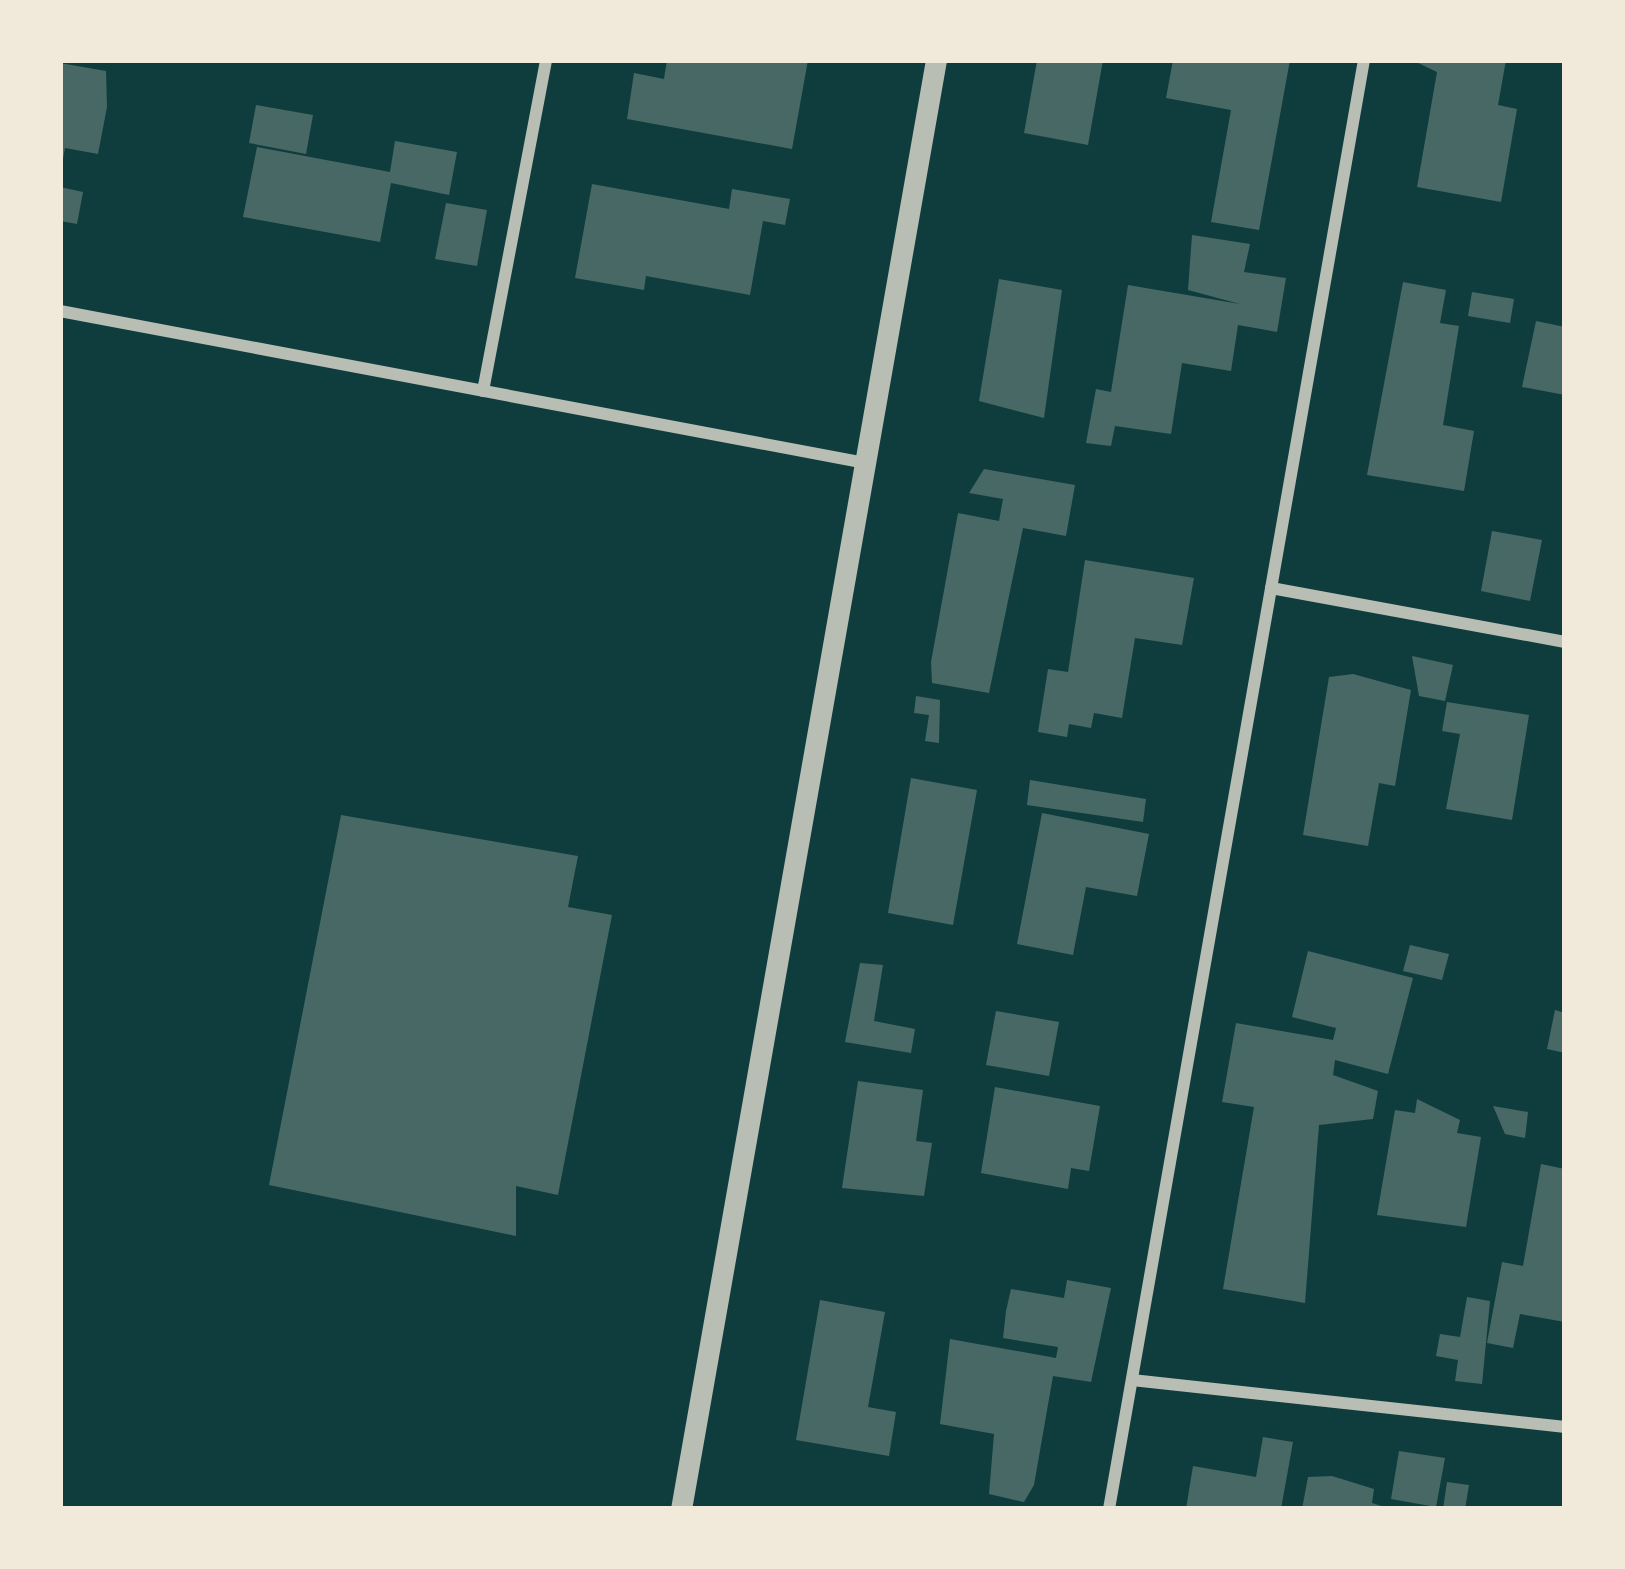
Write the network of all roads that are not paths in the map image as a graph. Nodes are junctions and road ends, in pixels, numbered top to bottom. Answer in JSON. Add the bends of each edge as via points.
{"nodes":[{"id":1,"x":546,"y":60,"type":"edge"},
{"id":2,"x":936,"y":60,"type":"edge"},
{"id":3,"x":1364,"y":60,"type":"edge"},
{"id":4,"x":60,"y":311,"type":"edge"},
{"id":5,"x":483,"y":391,"type":"junction"},
{"id":6,"x":865,"y":463,"type":"junction"},
{"id":7,"x":1271,"y":588,"type":"junction"},
{"id":8,"x":1565,"y":642,"type":"edge"},
{"id":9,"x":1132,"y":1380,"type":"junction"},
{"id":10,"x":1565,"y":1427,"type":"edge"},
{"id":11,"x":681,"y":1509,"type":"edge"},
{"id":12,"x":1109,"y":1509,"type":"edge"}],
"edges":[{"from":1,"to":5,"type":"street"},
{"from":2,"to":6,"type":"street"},
{"from":3,"to":7,"type":"street"},
{"from":4,"to":5,"type":"street"},
{"from":5,"to":6,"type":"street"},
{"from":6,"to":11,"type":"street"},
{"from":7,"to":8,"type":"street"},
{"from":7,"to":9,"type":"street"},
{"from":9,"to":10,"type":"street"},
{"from":9,"to":12,"type":"street"}]}
